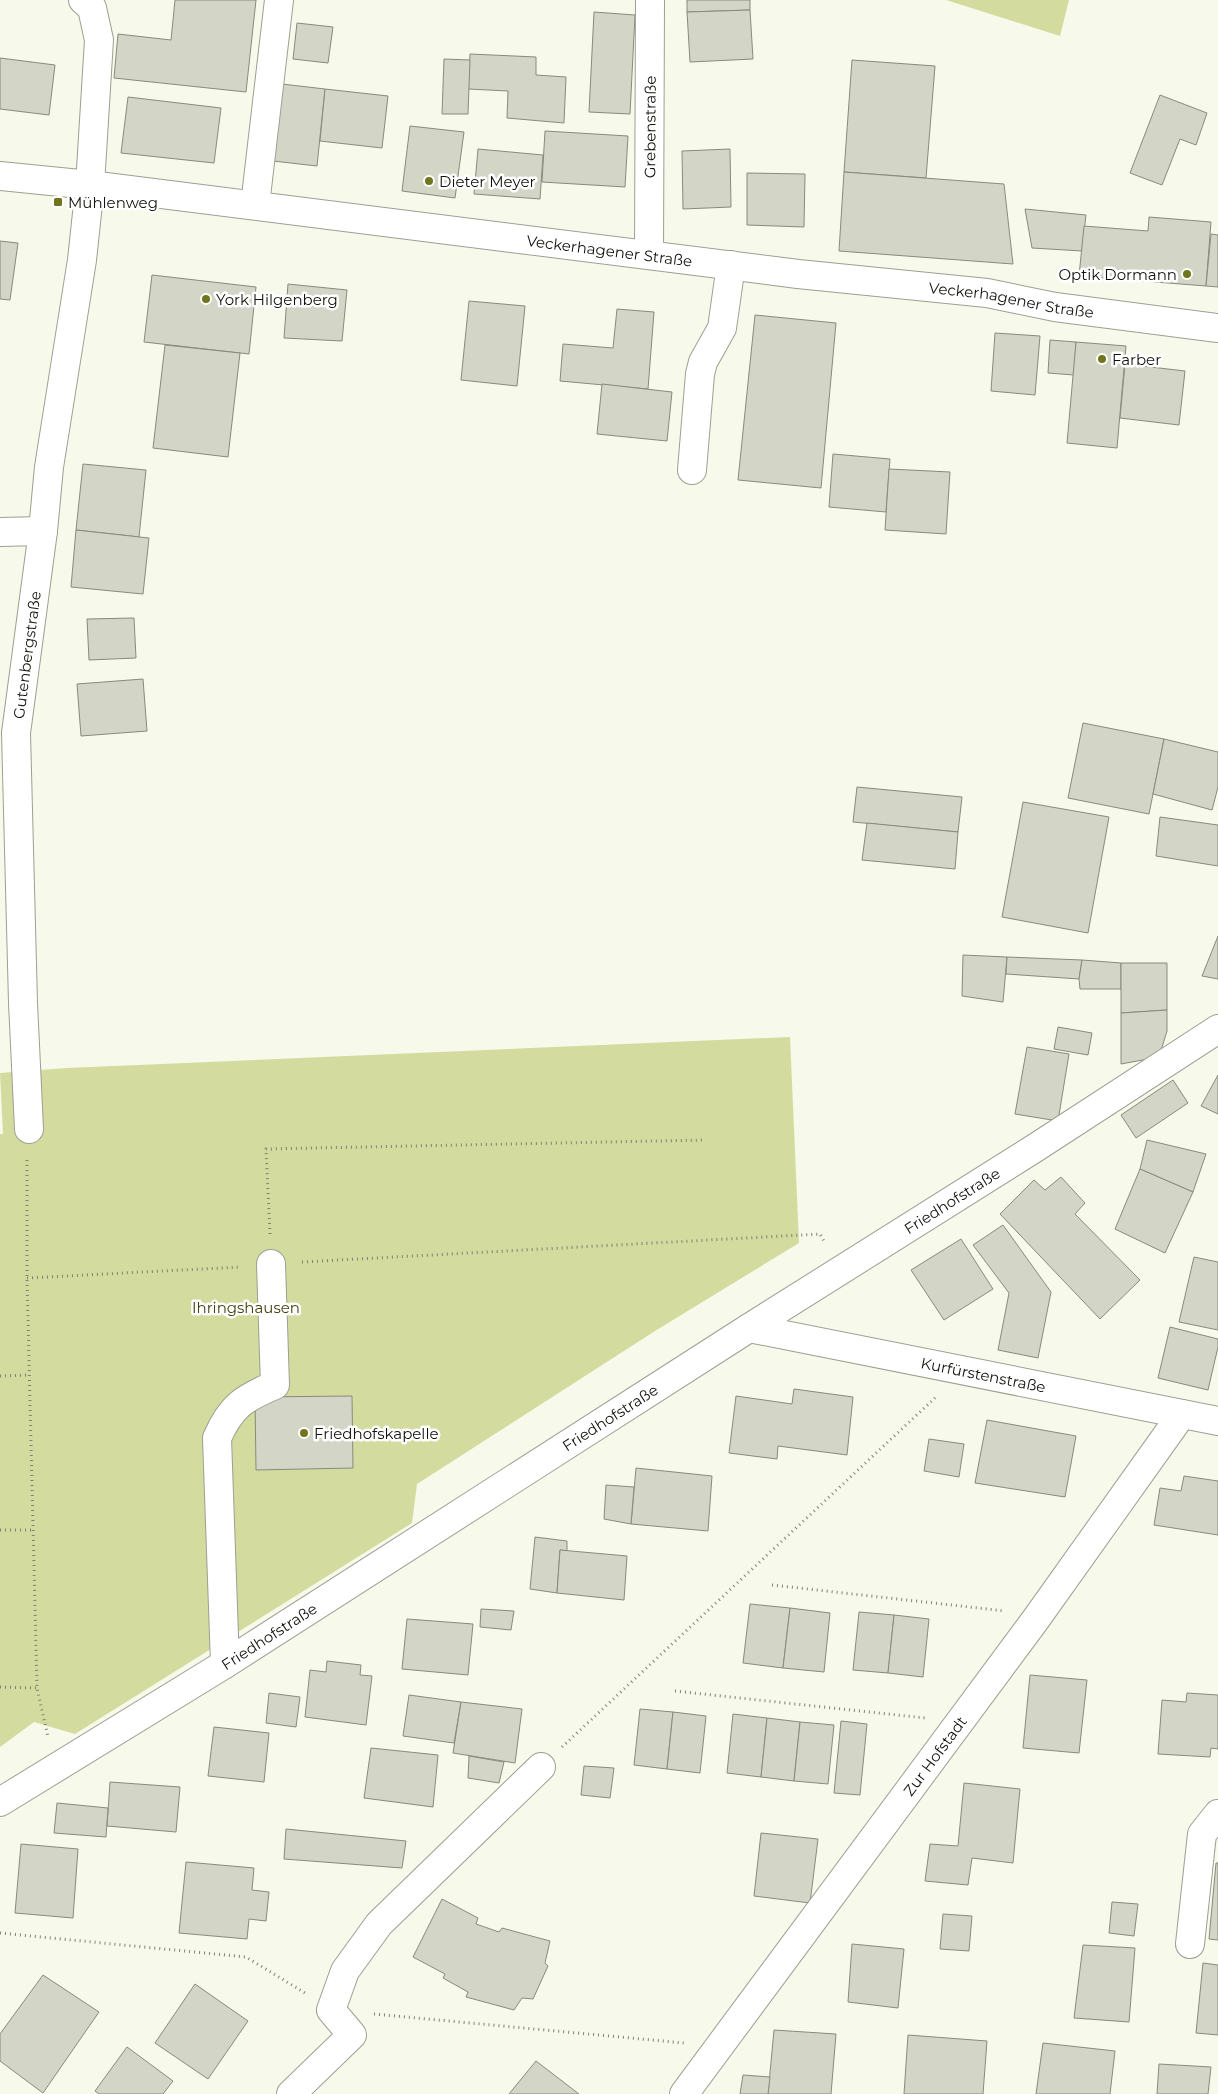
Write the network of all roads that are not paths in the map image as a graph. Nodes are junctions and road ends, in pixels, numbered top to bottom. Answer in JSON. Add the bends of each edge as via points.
{"nodes":[{"id":1,"x":83,"y":0,"type":"edge"},
{"id":2,"x":279,"y":0,"type":"edge"},
{"id":3,"x":650,"y":0,"type":"edge"},
{"id":4,"x":0,"y":176,"type":"edge"},
{"id":5,"x":90,"y":185,"type":"junction"},
{"id":6,"x":255,"y":205,"type":"junction"},
{"id":7,"x":649,"y":255,"type":"junction"},
{"id":8,"x":731,"y":265,"type":"junction"},
{"id":9,"x":1218,"y":328,"type":"edge"},
{"id":10,"x":692,"y":470,"type":"dead end"},
{"id":11,"x":0,"y":532,"type":"edge"},
{"id":12,"x":43,"y":532,"type":"junction"},
{"id":13,"x":11,"y":928,"type":"edge"},
{"id":14,"x":1218,"y":1029,"type":"edge"},
{"id":15,"x":29,"y":1129,"type":"road end"},
{"id":16,"x":271,"y":1264,"type":"road end"},
{"id":17,"x":749,"y":1328,"type":"junction"},
{"id":18,"x":1182,"y":1414,"type":"junction"},
{"id":19,"x":1218,"y":1421,"type":"edge"},
{"id":20,"x":225,"y":1664,"type":"junction"},
{"id":21,"x":541,"y":1767,"type":"road end"},
{"id":22,"x":0,"y":1802,"type":"edge"},
{"id":23,"x":1218,"y":1814,"type":"edge"},
{"id":24,"x":1190,"y":1944,"type":"dead end"},
{"id":25,"x":291,"y":2094,"type":"edge"},
{"id":26,"x":684,"y":2094,"type":"edge"}],
"edges":[{"from":1,"to":5,"type":"street","via":[[92,8],[99,40]]},
{"from":2,"to":6,"type":"street"},
{"from":3,"to":7,"type":"street","name":"Grebenstraße"},
{"from":4,"to":5,"type":"street","name":"Veckerhagener Straße"},
{"from":5,"to":6,"type":"street","name":"Veckerhagener Straße"},
{"from":5,"to":12,"type":"street","name":"Gutenbergstraße","via":[[82,260],[48,467]]},
{"from":6,"to":7,"type":"street","name":"Veckerhagener Straße"},
{"from":7,"to":8,"type":"street","name":"Veckerhagener Straße"},
{"from":8,"to":9,"type":"street","name":"Veckerhagener Straße","via":[[987,294],[1055,307]]},
{"from":8,"to":10,"type":"street","via":[[722,328],[701,368]]},
{"from":11,"to":12,"type":"street"},
{"from":12,"to":13,"type":"street","name":"Gutenbergstraße","via":[[16,733]]},
{"from":13,"to":15,"type":"street","name":"Gutenbergstraße","via":[[23,1003]]},
{"from":14,"to":17,"type":"street","name":"Friedhofstraße"},
{"from":16,"to":20,"type":"street","via":[[275,1385],[240,1403],[225,1419],[217,1438]]},
{"from":17,"to":18,"type":"street","name":"Kurfürstenstraße"},
{"from":17,"to":20,"type":"street","name":"Friedhofstraße"},
{"from":18,"to":19,"type":"street","name":"Kurfürstenstraße"},
{"from":18,"to":26,"type":"street","name":"Zur Hofstadt","via":[[1036,1619]]},
{"from":20,"to":22,"type":"street","name":"Friedhofstraße"},
{"from":21,"to":25,"type":"street","via":[[379,1924],[346,1971],[331,2010],[352,2036]]},
{"from":23,"to":24,"type":"street","via":[[1202,1834]]}]}
